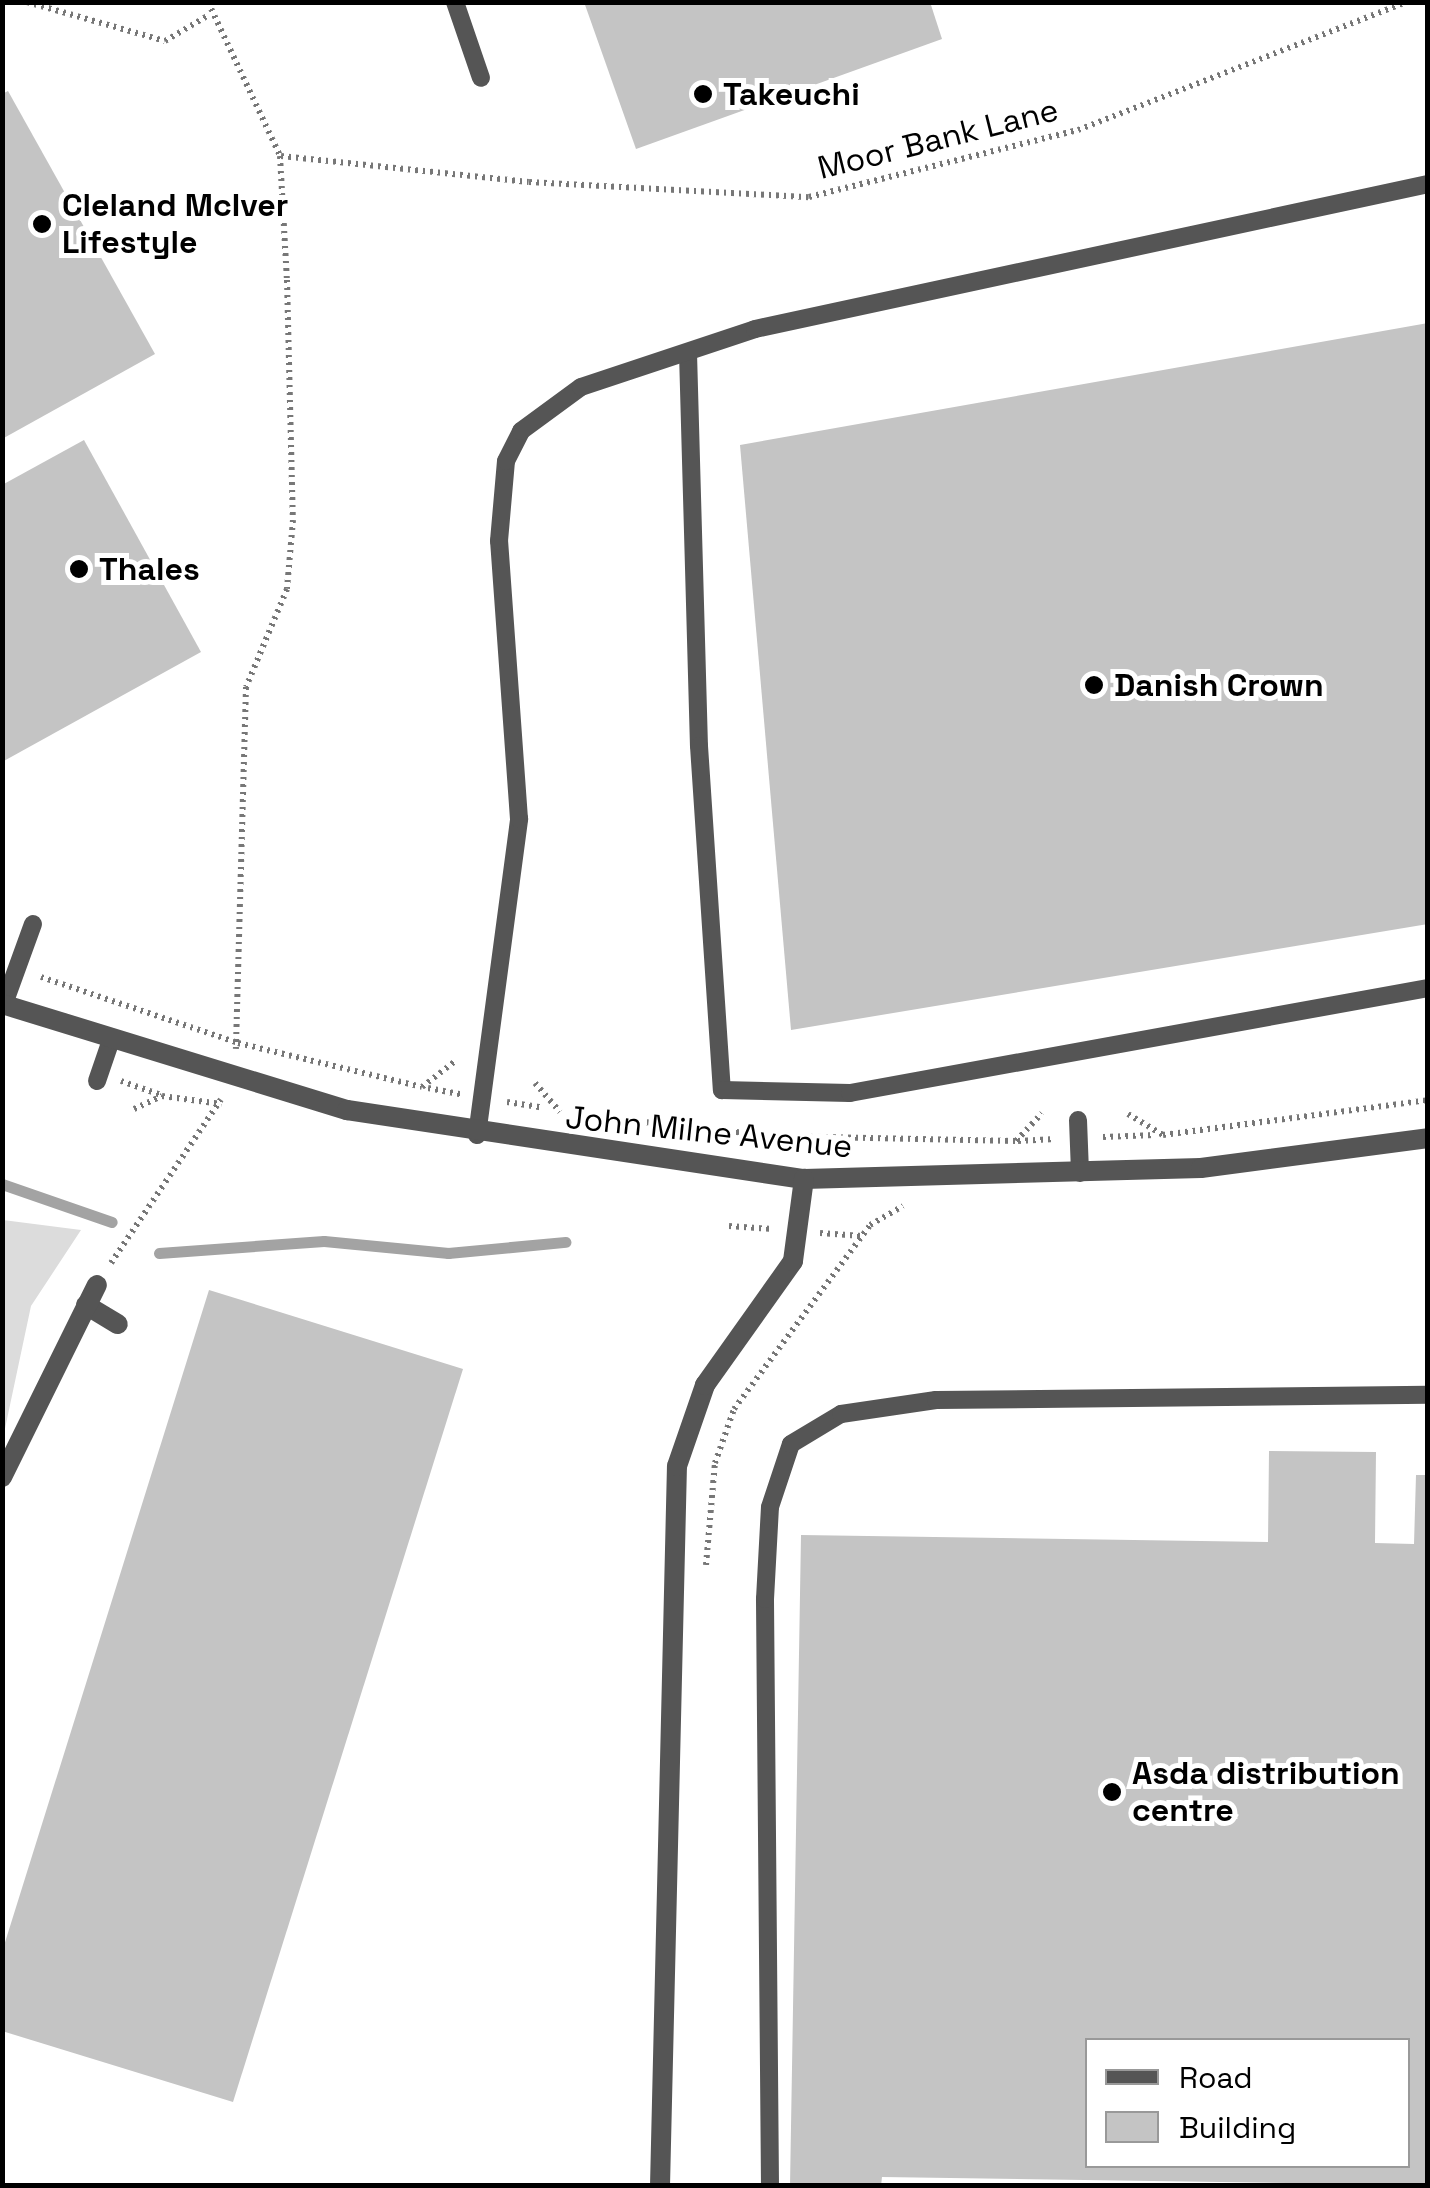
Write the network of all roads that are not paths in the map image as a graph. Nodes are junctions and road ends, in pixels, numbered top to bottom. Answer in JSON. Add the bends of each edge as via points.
{"nodes":[{"id":1,"x":455,"y":2,"type":"edge"},
{"id":2,"x":482,"y":78,"type":"dead end"},
{"id":3,"x":1428,"y":184,"type":"edge"},
{"id":4,"x":688,"y":353,"type":"junction"},
{"id":5,"x":33,"y":924,"type":"dead end"},
{"id":6,"x":1428,"y":988,"type":"edge"},
{"id":7,"x":4,"y":1004,"type":"edge"},
{"id":8,"x":110,"y":1042,"type":"junction"},
{"id":9,"x":98,"y":1077,"type":"road end"},
{"id":10,"x":1078,"y":1120,"type":"dead end"},
{"id":11,"x":478,"y":1135,"type":"junction"},
{"id":12,"x":1428,"y":1138,"type":"edge"},
{"id":13,"x":1080,"y":1173,"type":"junction"},
{"id":14,"x":804,"y":1178,"type":"junction"},
{"id":15,"x":97,"y":1285,"type":"road end"},
{"id":16,"x":86,"y":1305,"type":"junction"},
{"id":17,"x":118,"y":1324,"type":"dead end"},
{"id":18,"x":1428,"y":1395,"type":"edge"},
{"id":19,"x":2,"y":1477,"type":"edge"},
{"id":20,"x":660,"y":2186,"type":"edge"},
{"id":21,"x":770,"y":2186,"type":"edge"}],
"edges":[{"from":1,"to":2,"type":"lane"},
{"from":3,"to":4,"type":"lane","via":[[755,329]]},
{"from":4,"to":6,"type":"lane","via":[[699,746],[722,1090],[850,1093]]},
{"from":4,"to":11,"type":"lane","via":[[582,387],[521,431],[506,462],[502,660],[519,818]]},
{"from":5,"to":7,"type":"lane"},
{"from":7,"to":8,"type":"street","name":"John Milne Avenue"},
{"from":8,"to":9,"type":"lane"},
{"from":8,"to":11,"type":"street","name":"John Milne Avenue","via":[[286,1095]]},
{"from":10,"to":13,"type":"lane"},
{"from":11,"to":14,"type":"street","name":"John Milne Avenue"},
{"from":12,"to":13,"type":"street","name":"John Milne Avenue"},
{"from":13,"to":14,"type":"street","name":"John Milne Avenue"},
{"from":14,"to":20,"type":"street","via":[[792,1261],[705,1385],[677,1466]]},
{"from":15,"to":16,"type":"street"},
{"from":16,"to":17,"type":"street"},
{"from":16,"to":19,"type":"street"},
{"from":18,"to":21,"type":"lane","via":[[936,1400],[842,1414],[791,1444],[770,1507],[766,1599]]}]}
